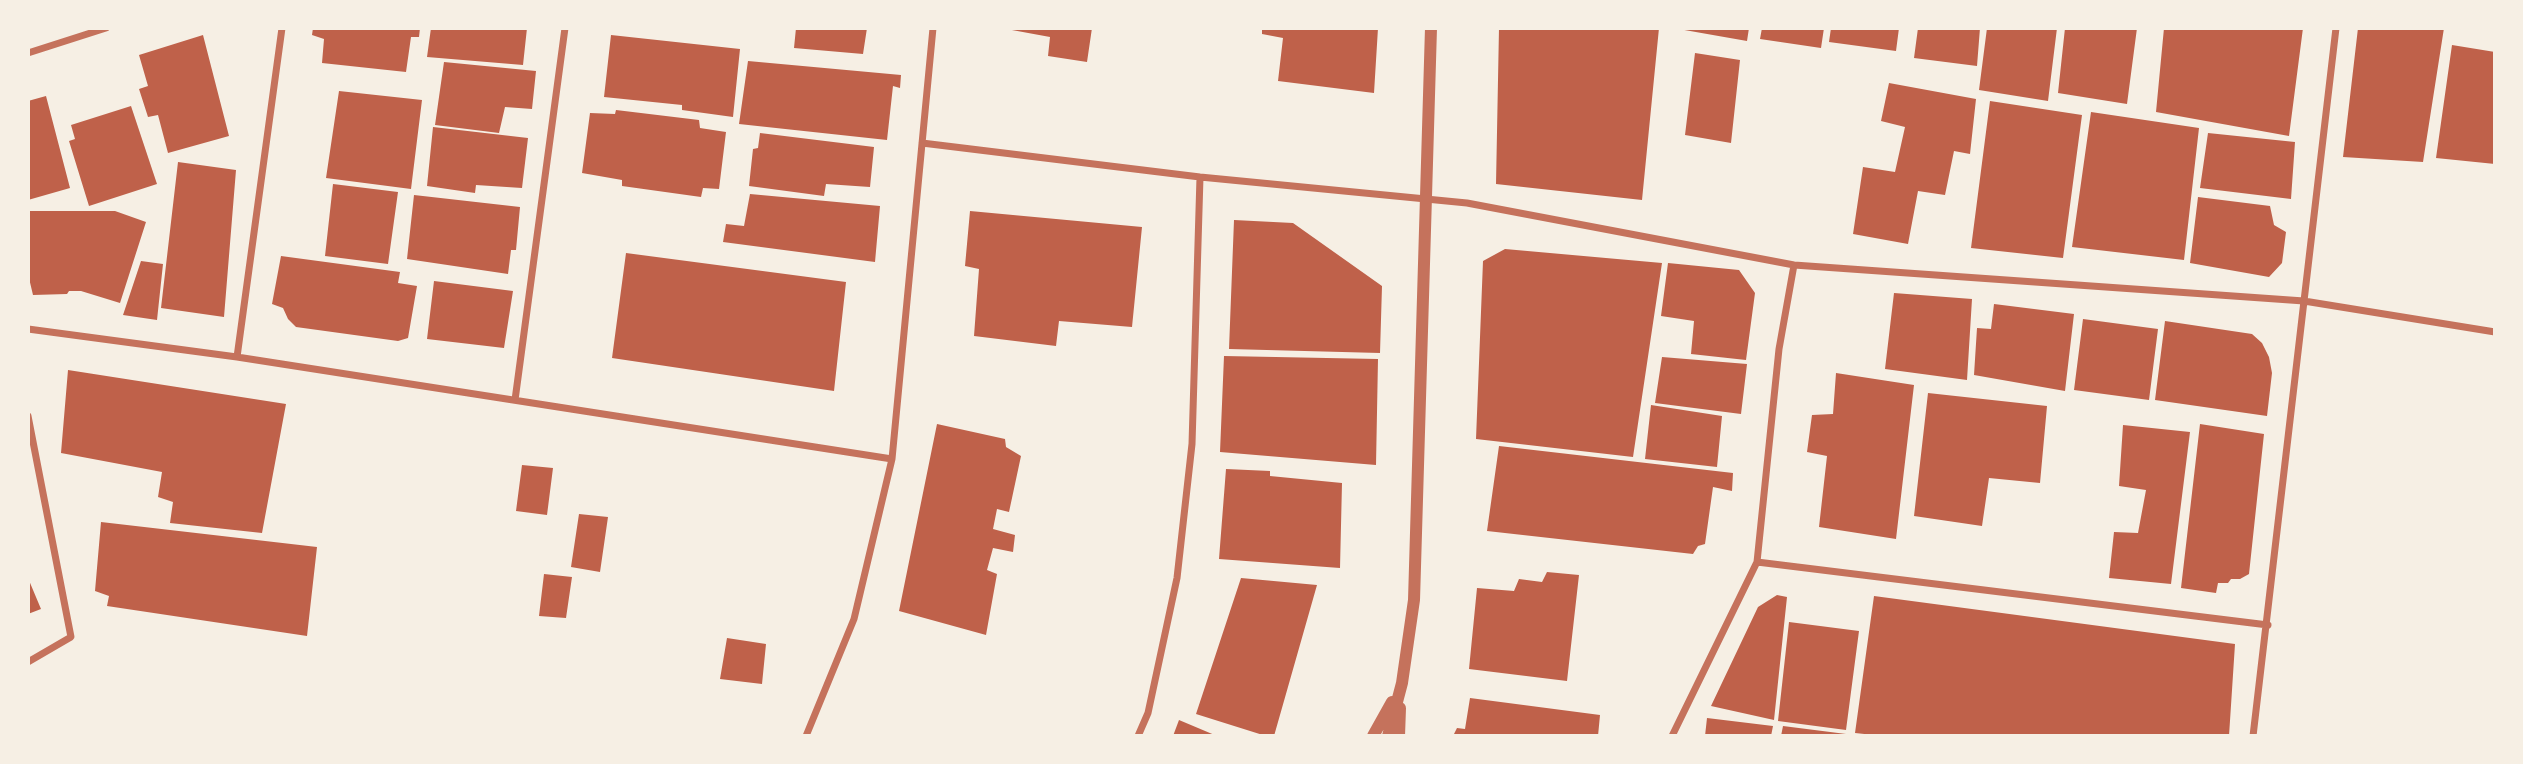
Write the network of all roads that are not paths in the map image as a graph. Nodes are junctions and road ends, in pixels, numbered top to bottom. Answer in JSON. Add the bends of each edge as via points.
{"nodes":[{"id":1,"x":71,"y":28,"type":"edge"},
{"id":2,"x":106,"y":28,"type":"edge"},
{"id":3,"x":282,"y":28,"type":"edge"},
{"id":4,"x":565,"y":28,"type":"edge"},
{"id":5,"x":933,"y":28,"type":"edge"},
{"id":6,"x":1432,"y":28,"type":"edge"},
{"id":7,"x":2336,"y":28,"type":"edge"},
{"id":8,"x":76,"y":38,"type":"junction"},
{"id":9,"x":28,"y":53,"type":"edge"},
{"id":10,"x":922,"y":143,"type":"junction"},
{"id":11,"x":1200,"y":177,"type":"junction"},
{"id":12,"x":1427,"y":200,"type":"junction"},
{"id":13,"x":1794,"y":265,"type":"junction"},
{"id":14,"x":2304,"y":301,"type":"junction"},
{"id":15,"x":28,"y":329,"type":"edge"},
{"id":16,"x":2495,"y":332,"type":"edge"},
{"id":17,"x":237,"y":357,"type":"junction"},
{"id":18,"x":515,"y":400,"type":"junction"},
{"id":19,"x":28,"y":416,"type":"edge"},
{"id":20,"x":892,"y":459,"type":"junction"},
{"id":21,"x":1758,"y":562,"type":"junction"},
{"id":22,"x":2267,"y":625,"type":"junction"},
{"id":23,"x":28,"y":663,"type":"edge"},
{"id":24,"x":1402,"y":683,"type":"junction"},
{"id":25,"x":806,"y":736,"type":"edge"},
{"id":26,"x":1138,"y":736,"type":"edge"},
{"id":27,"x":1373,"y":736,"type":"edge"},
{"id":28,"x":1388,"y":736,"type":"edge"},
{"id":29,"x":1399,"y":736,"type":"edge"},
{"id":30,"x":1672,"y":736,"type":"edge"},
{"id":31,"x":2253,"y":736,"type":"edge"}],
"edges":[{"from":1,"to":8,"type":"street"},
{"from":2,"to":8,"type":"street"},
{"from":3,"to":17,"type":"street"},
{"from":4,"to":18,"type":"street"},
{"from":5,"to":10,"type":"street"},
{"from":6,"to":12,"type":"street"},
{"from":7,"to":14,"type":"street"},
{"from":8,"to":9,"type":"street"},
{"from":10,"to":11,"type":"street"},
{"from":10,"to":20,"type":"street"},
{"from":11,"to":12,"type":"street"},
{"from":11,"to":26,"type":"street","via":[[1192,444],[1177,578],[1148,713]]},
{"from":12,"to":13,"type":"street","via":[[1468,203]]},
{"from":12,"to":24,"type":"street","via":[[1414,600]]},
{"from":13,"to":14,"type":"street"},
{"from":13,"to":21,"type":"street","via":[[1779,349]]},
{"from":14,"to":16,"type":"street"},
{"from":14,"to":22,"type":"street"},
{"from":15,"to":17,"type":"street"},
{"from":17,"to":18,"type":"street"},
{"from":18,"to":20,"type":"street"},
{"from":19,"to":23,"type":"street","via":[[71,637]]},
{"from":20,"to":25,"type":"street","via":[[854,619]]},
{"from":21,"to":22,"type":"street"},
{"from":21,"to":30,"type":"street"},
{"from":22,"to":31,"type":"street"},
{"from":24,"to":27,"type":"street"},
{"from":24,"to":28,"type":"street"},
{"from":24,"to":29,"type":"street"}]}
